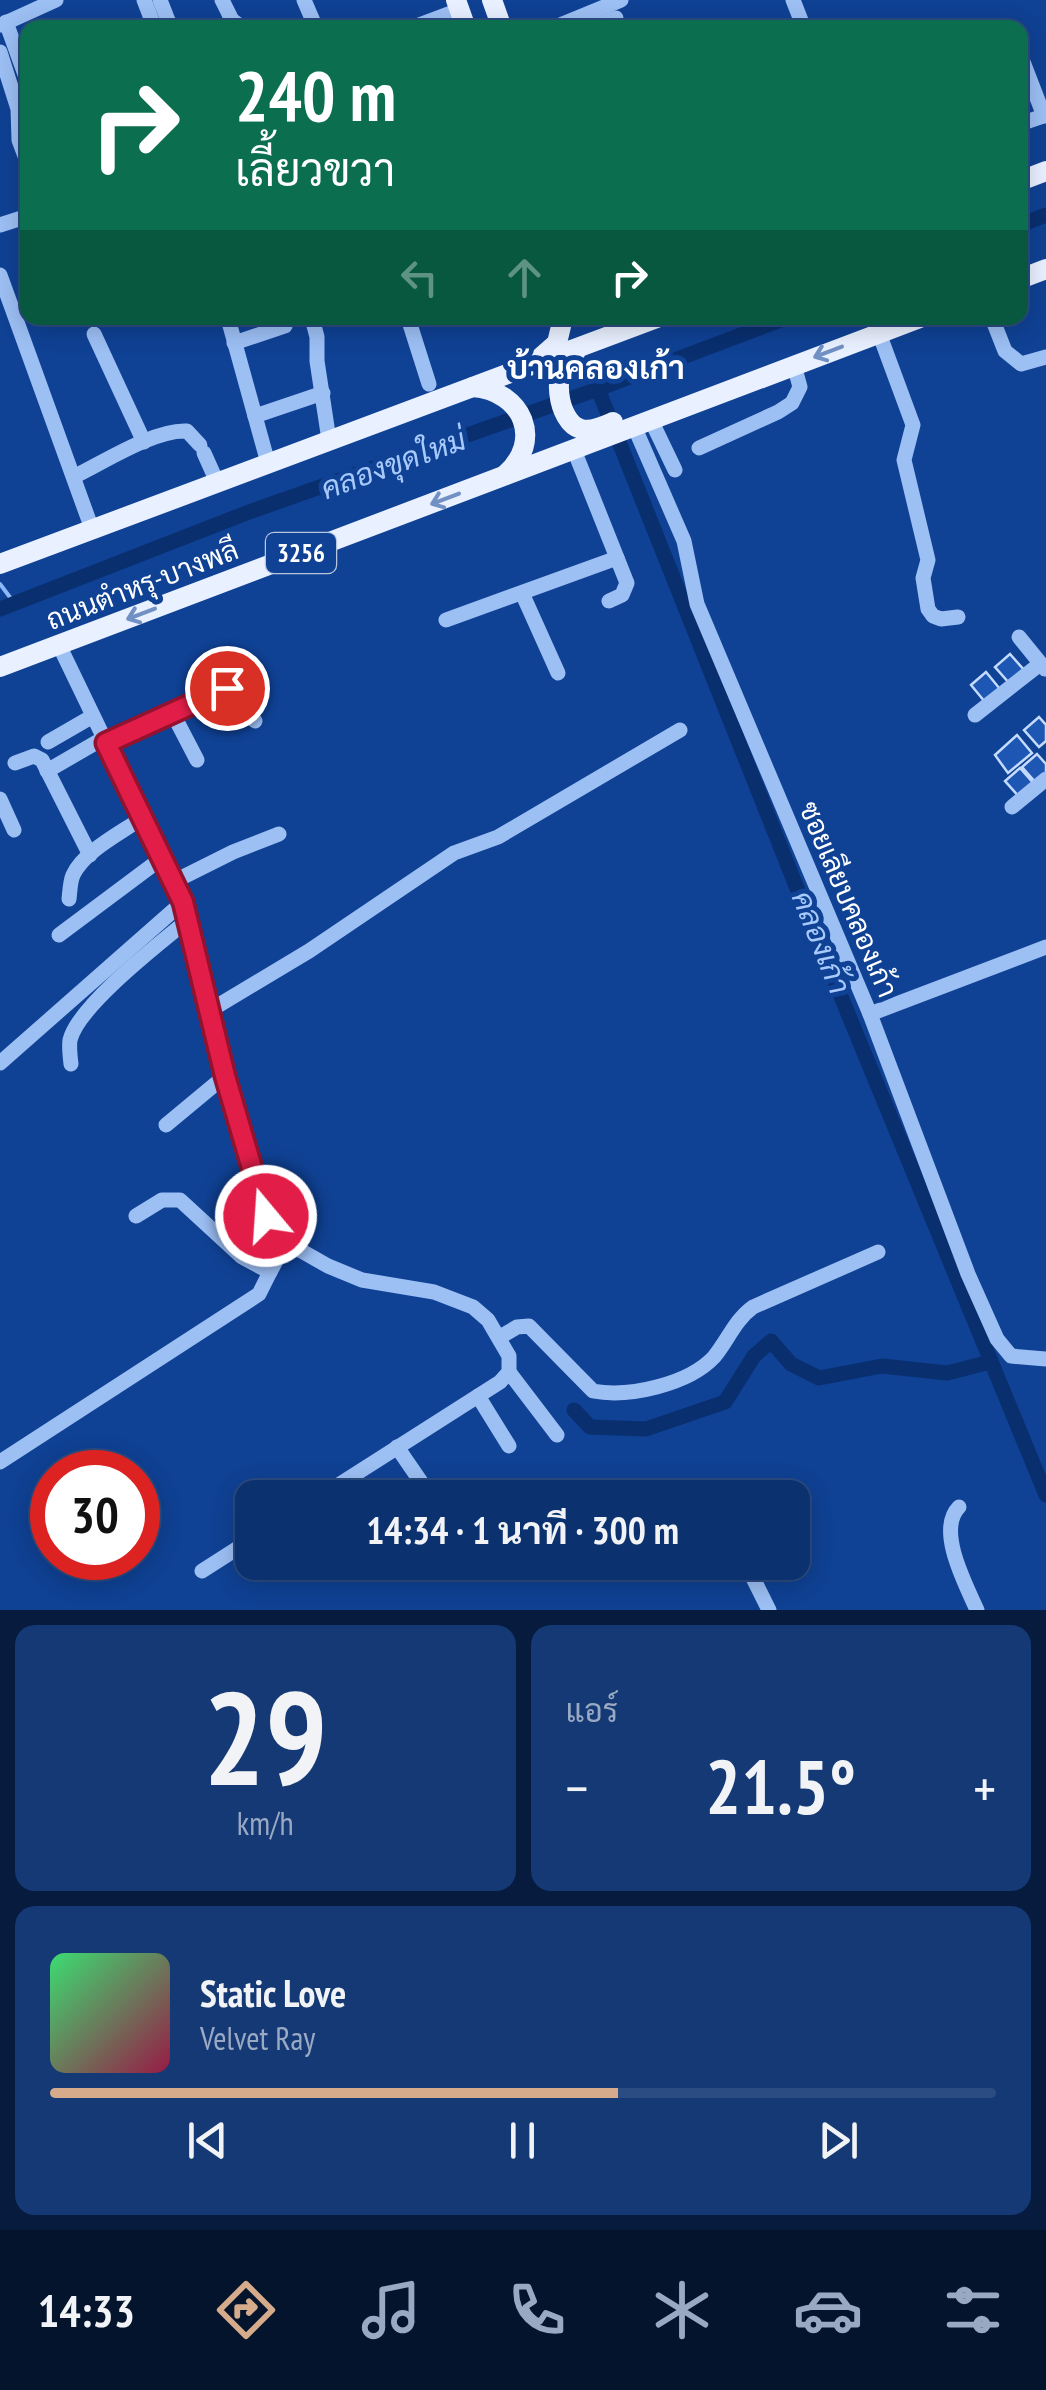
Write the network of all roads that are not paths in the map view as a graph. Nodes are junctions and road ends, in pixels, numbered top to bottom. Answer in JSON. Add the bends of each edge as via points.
{"nodes":[{"id":1,"x":56,"y":0,"type":"edge"},
{"id":2,"x":620,"y":0,"type":"edge"},
{"id":3,"x":19,"y":8,"type":"edge"},
{"id":4,"x":616,"y":18,"type":"dead end"},
{"id":5,"x":572,"y":20,"type":"edge"},
{"id":6,"x":611,"y":20,"type":"edge"},
{"id":7,"x":3,"y":24,"type":"edge"},
{"id":8,"x":0,"y":52,"type":"edge"},
{"id":9,"x":20,"y":65,"type":"edge"},
{"id":10,"x":1028,"y":81,"type":"edge"},
{"id":11,"x":1045,"y":115,"type":"edge"},
{"id":12,"x":20,"y":143,"type":"edge"},
{"id":13,"x":0,"y":275,"type":"edge"},
{"id":14,"x":4,"y":302,"type":"edge"},
{"id":15,"x":229,"y":325,"type":"edge"},
{"id":16,"x":314,"y":325,"type":"edge"},
{"id":17,"x":410,"y":325,"type":"edge"},
{"id":18,"x":561,"y":325,"type":"edge"},
{"id":19,"x":638,"y":325,"type":"edge"},
{"id":20,"x":652,"y":325,"type":"edge"},
{"id":21,"x":901,"y":325,"type":"edge"},
{"id":22,"x":995,"y":325,"type":"edge"},
{"id":23,"x":284,"y":326,"type":"dead end"},
{"id":24,"x":879,"y":333,"type":"junction"},
{"id":25,"x":94,"y":334,"type":"dead end"},
{"id":26,"x":234,"y":343,"type":"junction"},
{"id":27,"x":1046,"y":357,"type":"edge"},
{"id":28,"x":535,"y":362,"type":"junction"},
{"id":29,"x":794,"y":365,"type":"junction"},
{"id":30,"x":429,"y":384,"type":"dead end"},
{"id":31,"x":469,"y":387,"type":"junction"},
{"id":32,"x":323,"y":393,"type":"junction"},
{"id":33,"x":255,"y":416,"type":"junction"},
{"id":34,"x":634,"y":424,"type":"junction"},
{"id":35,"x":599,"y":434,"type":"junction"},
{"id":36,"x":329,"y":440,"type":"junction"},
{"id":37,"x":144,"y":442,"type":"junction"},
{"id":38,"x":698,"y":448,"type":"dead end"},
{"id":39,"x":574,"y":450,"type":"junction"},
{"id":40,"x":268,"y":463,"type":"junction"},
{"id":41,"x":675,"y":470,"type":"dead end"},
{"id":42,"x":74,"y":476,"type":"junction"},
{"id":43,"x":504,"y":476,"type":"junction"},
{"id":44,"x":217,"y":482,"type":"junction"},
{"id":45,"x":92,"y":529,"type":"junction"},
{"id":46,"x":617,"y":558,"type":"junction"},
{"id":47,"x":1,"y":563,"type":"edge"},
{"id":48,"x":522,"y":593,"type":"junction"},
{"id":49,"x":609,"y":601,"type":"dead end"},
{"id":50,"x":958,"y":617,"type":"dead end"},
{"id":51,"x":446,"y":620,"type":"dead end"},
{"id":52,"x":1019,"y":637,"type":"dead end"},
{"id":53,"x":59,"y":644,"type":"junction"},
{"id":54,"x":0,"y":667,"type":"edge"},
{"id":55,"x":1043,"y":667,"type":"edge"},
{"id":56,"x":558,"y":673,"type":"dead end"},
{"id":57,"x":172,"y":712,"type":"junction"},
{"id":58,"x":974,"y":715,"type":"dead end"},
{"id":59,"x":93,"y":716,"type":"junction"},
{"id":60,"x":256,"y":722,"type":"dead end"},
{"id":61,"x":680,"y":730,"type":"dead end"},
{"id":62,"x":105,"y":740,"type":"junction"},
{"id":63,"x":48,"y":742,"type":"dead end"},
{"id":64,"x":196,"y":760,"type":"dead end"},
{"id":65,"x":15,"y":763,"type":"dead end"},
{"id":66,"x":46,"y":770,"type":"junction"},
{"id":67,"x":1046,"y":779,"type":"edge"},
{"id":68,"x":0,"y":799,"type":"edge"},
{"id":69,"x":1012,"y":807,"type":"dead end"},
{"id":70,"x":142,"y":818,"type":"junction"},
{"id":71,"x":14,"y":830,"type":"dead end"},
{"id":72,"x":279,"y":834,"type":"dead end"},
{"id":73,"x":90,"y":855,"type":"junction"},
{"id":74,"x":162,"y":858,"type":"junction"},
{"id":75,"x":175,"y":881,"type":"junction"},
{"id":76,"x":70,"y":899,"type":"dead end"},
{"id":77,"x":183,"y":902,"type":"junction"},
{"id":78,"x":188,"y":920,"type":"junction"},
{"id":79,"x":59,"y":934,"type":"dead end"},
{"id":80,"x":1046,"y":947,"type":"edge"},
{"id":81,"x":208,"y":1011,"type":"junction"},
{"id":82,"x":870,"y":1014,"type":"junction"},
{"id":83,"x":0,"y":1063,"type":"edge"},
{"id":84,"x":71,"y":1064,"type":"dead end"},
{"id":85,"x":225,"y":1076,"type":"junction"},
{"id":86,"x":166,"y":1125,"type":"dead end"},
{"id":87,"x":136,"y":1216,"type":"dead end"},
{"id":88,"x":286,"y":1242,"type":"junction"},
{"id":89,"x":878,"y":1252,"type":"dead end"},
{"id":90,"x":270,"y":1272,"type":"junction"},
{"id":91,"x":500,"y":1337,"type":"junction"},
{"id":92,"x":1046,"y":1358,"type":"edge"},
{"id":93,"x":509,"y":1372,"type":"junction"},
{"id":94,"x":478,"y":1396,"type":"junction"},
{"id":95,"x":557,"y":1435,"type":"dead end"},
{"id":96,"x":509,"y":1446,"type":"dead end"},
{"id":97,"x":397,"y":1447,"type":"junction"},
{"id":98,"x":0,"y":1462,"type":"edge"},
{"id":99,"x":346,"y":1480,"type":"edge"},
{"id":100,"x":420,"y":1480,"type":"edge"},
{"id":101,"x":959,"y":1507,"type":"dead end"},
{"id":102,"x":235,"y":1550,"type":"edge"},
{"id":103,"x":202,"y":1571,"type":"dead end"},
{"id":104,"x":754,"y":1580,"type":"edge"},
{"id":105,"x":769,"y":1610,"type":"edge"},
{"id":106,"x":977,"y":1610,"type":"edge"}],
"edges":[{"from":1,"to":3,"type":"street"},
{"from":2,"to":5,"type":"street"},
{"from":3,"to":7,"type":"street"},
{"from":4,"to":6,"type":"street"},
{"from":7,"to":9,"type":"street"},
{"from":8,"to":12,"type":"street","via":[[18,109]]},
{"from":10,"to":11,"type":"street"},
{"from":13,"to":14,"type":"street"},
{"from":14,"to":42,"type":"street"},
{"from":15,"to":26,"type":"street"},
{"from":16,"to":32,"type":"street"},
{"from":17,"to":30,"type":"street"},
{"from":18,"to":28,"type":"main road","via":[[557,343]]},
{"from":19,"to":28,"type":"main road"},
{"from":20,"to":35,"type":"main road","via":[[564,360],[560,396],[571,422]]},
{"from":21,"to":24,"type":"main road","name":"ถนนตำหรุ-บางพลี","number":"3256"},
{"from":22,"to":27,"type":"street","via":[[1011,358],[1021,364]]},
{"from":23,"to":26,"type":"street"},
{"from":24,"to":29,"type":"main road","name":"ถนนตำหรุ-บางพลี","number":"3256","one_way":true},
{"from":24,"to":50,"type":"street","via":[[913,425],[904,460],[928,560],[928,608],[941,619]]},
{"from":25,"to":37,"type":"street"},
{"from":26,"to":33,"type":"street"},
{"from":28,"to":31,"type":"main road"},
{"from":29,"to":34,"type":"main road","name":"ถนนตำหรุ-บางพลี","number":"3256"},
{"from":29,"to":38,"type":"street","via":[[800,387],[792,403]]},
{"from":31,"to":36,"type":"main road"},
{"from":31,"to":43,"type":"main road","via":[[501,393],[517,408],[524,440],[516,465]]},
{"from":32,"to":33,"type":"street"},
{"from":32,"to":36,"type":"street"},
{"from":33,"to":40,"type":"street"},
{"from":34,"to":35,"type":"main road","name":"ถนนตำหรุ-บางพลี","number":"3256"},
{"from":34,"to":41,"type":"street"},
{"from":34,"to":82,"type":"street","name":"ซอยเลียบคลองเก้า","via":[[684,541],[697,604]]},
{"from":35,"to":39,"type":"main road","name":"ถนนตำหรุ-บางพลี","number":"3256"},
{"from":36,"to":40,"type":"main road"},
{"from":37,"to":42,"type":"street"},
{"from":37,"to":44,"type":"street","via":[[187,430]]},
{"from":39,"to":43,"type":"main road","name":"ถนนตำหรุ-บางพลี","number":"3256"},
{"from":39,"to":46,"type":"street"},
{"from":40,"to":44,"type":"main road"},
{"from":42,"to":45,"type":"street"},
{"from":43,"to":53,"type":"main road","name":"ถนนตำหรุ-บางพลี","number":"3256","one_way":true},
{"from":44,"to":45,"type":"main road"},
{"from":45,"to":47,"type":"main road"},
{"from":46,"to":48,"type":"street"},
{"from":46,"to":49,"type":"street","via":[[627,590]]},
{"from":48,"to":51,"type":"street"},
{"from":48,"to":56,"type":"street"},
{"from":52,"to":55,"type":"street"},
{"from":53,"to":54,"type":"main road","name":"ถนนตำหรุ-บางพลี","number":"3256"},
{"from":53,"to":59,"type":"street"},
{"from":55,"to":58,"type":"street"},
{"from":57,"to":60,"type":"street","via":[[227,688]]},
{"from":57,"to":62,"type":"street"},
{"from":57,"to":64,"type":"street"},
{"from":59,"to":62,"type":"street"},
{"from":59,"to":63,"type":"street"},
{"from":61,"to":81,"type":"street","via":[[498,837],[454,853]]},
{"from":62,"to":66,"type":"street"},
{"from":62,"to":70,"type":"street"},
{"from":65,"to":66,"type":"street","via":[[38,757]]},
{"from":66,"to":73,"type":"street"},
{"from":67,"to":69,"type":"street"},
{"from":68,"to":71,"type":"street"},
{"from":70,"to":73,"type":"street"},
{"from":70,"to":74,"type":"street"},
{"from":72,"to":75,"type":"street"},
{"from":73,"to":76,"type":"street","via":[[71,878]]},
{"from":74,"to":75,"type":"street"},
{"from":74,"to":79,"type":"street"},
{"from":75,"to":77,"type":"street"},
{"from":77,"to":78,"type":"street"},
{"from":77,"to":83,"type":"street"},
{"from":78,"to":81,"type":"street"},
{"from":78,"to":84,"type":"street","via":[[88,1013],[70,1042]]},
{"from":80,"to":82,"type":"street"},
{"from":81,"to":85,"type":"street"},
{"from":82,"to":92,"type":"street","name":"ซอยเลียบคลองเก้า","via":[[997,1340],[1011,1356]]},
{"from":85,"to":86,"type":"street"},
{"from":85,"to":88,"type":"street","via":[[266,1216]]},
{"from":87,"to":90,"type":"street","via":[[162,1200],[180,1200],[242,1257]]},
{"from":88,"to":90,"type":"street"},
{"from":88,"to":91,"type":"street","via":[[362,1280],[452,1297],[473,1307]]},
{"from":89,"to":91,"type":"street","via":[[753,1307],[702,1368],[655,1386],[594,1391],[528,1326]]},
{"from":90,"to":98,"type":"street","via":[[259,1294]]},
{"from":91,"to":93,"type":"street"},
{"from":93,"to":94,"type":"street"},
{"from":93,"to":95,"type":"street"},
{"from":94,"to":96,"type":"street"},
{"from":94,"to":97,"type":"street"},
{"from":97,"to":99,"type":"street"},
{"from":97,"to":100,"type":"street"},
{"from":101,"to":106,"type":"street","via":[[951,1519],[954,1554]]},
{"from":102,"to":103,"type":"street"},
{"from":104,"to":105,"type":"street"}]}
